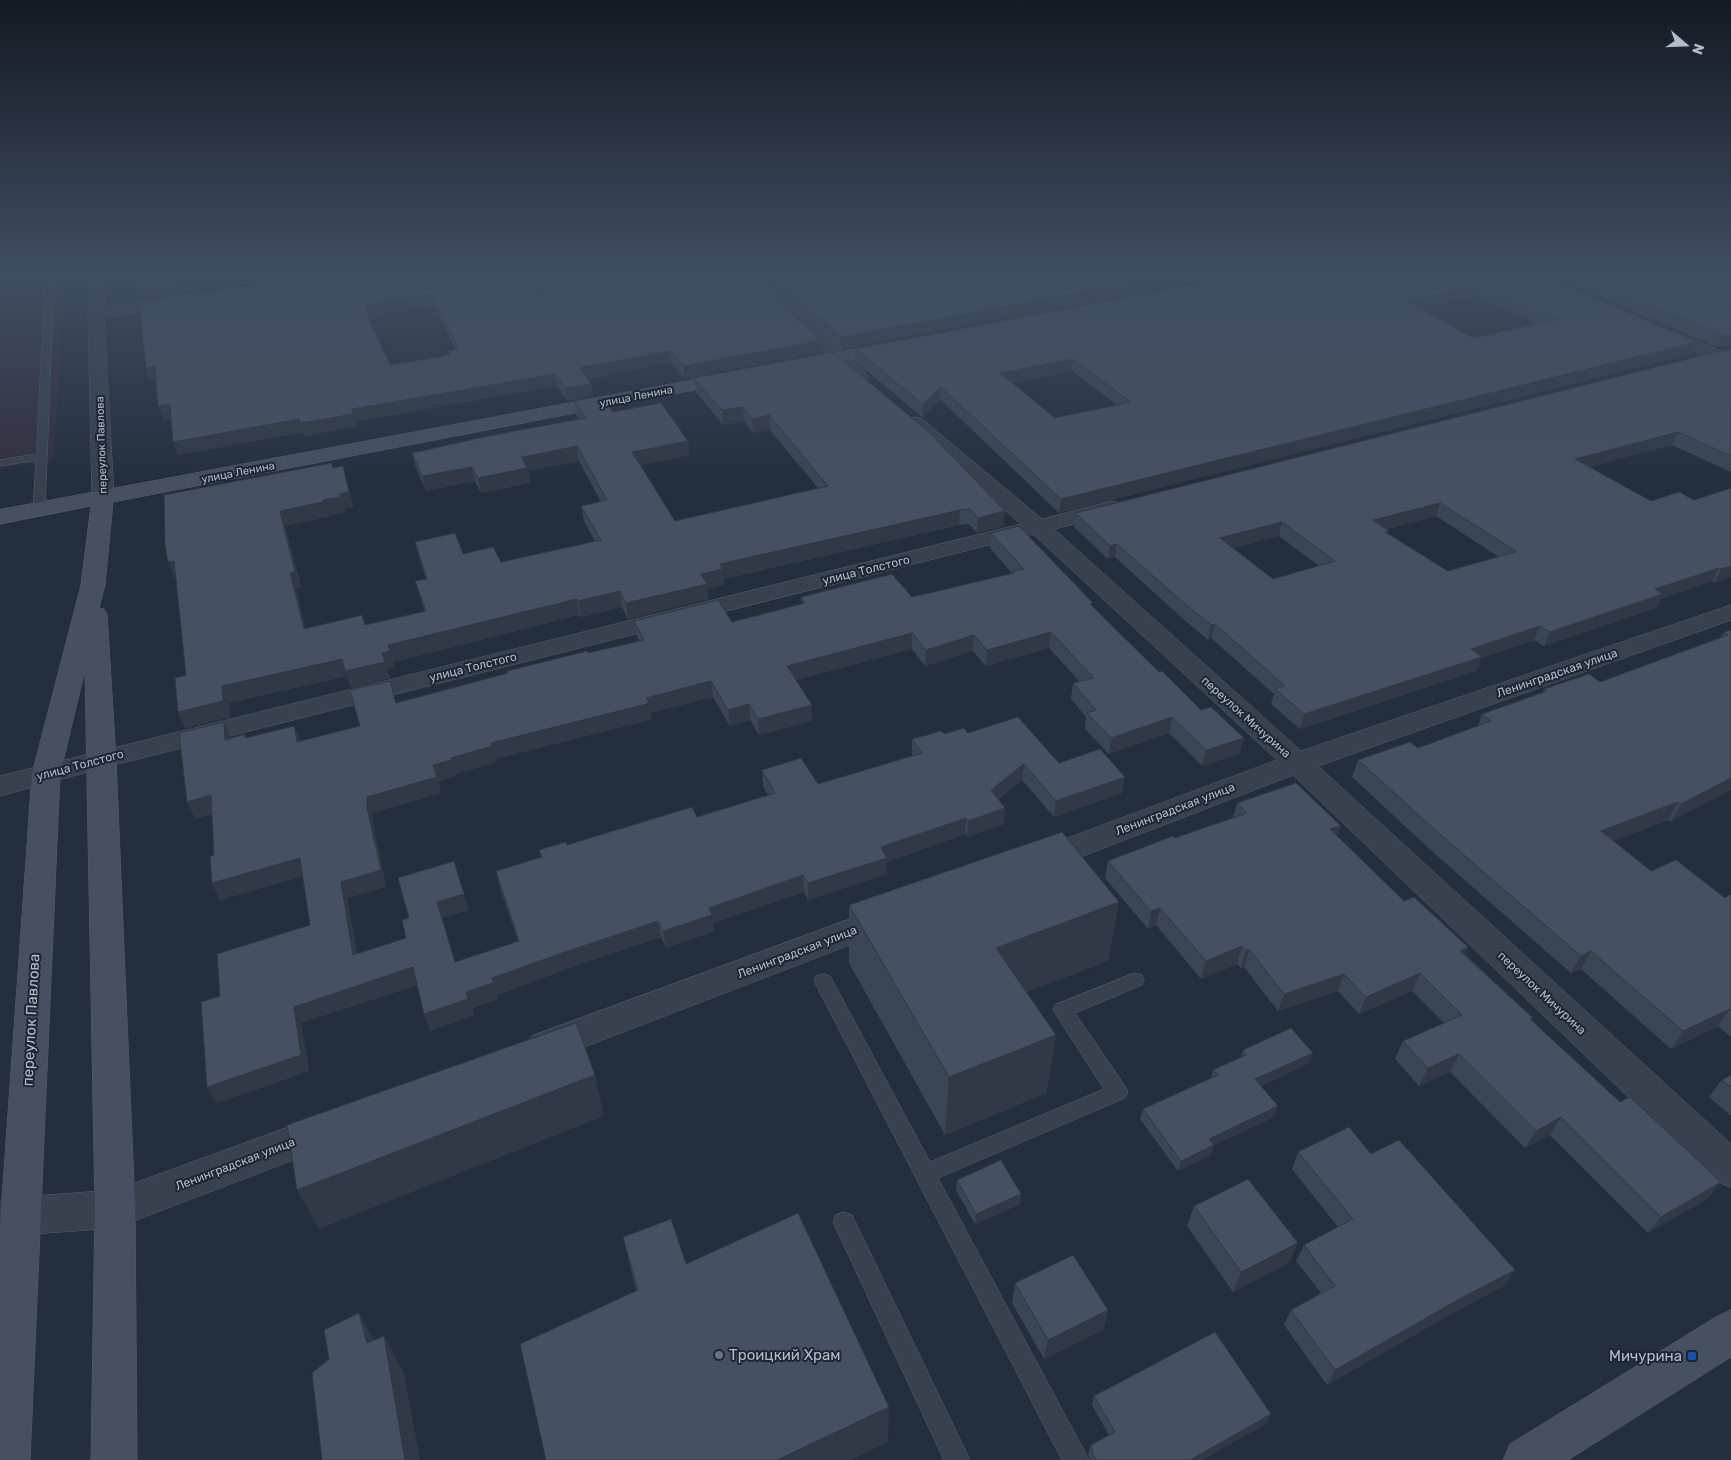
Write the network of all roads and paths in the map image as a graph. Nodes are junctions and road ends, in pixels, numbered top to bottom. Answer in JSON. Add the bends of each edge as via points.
{"nodes":[{"id":1,"x":46,"y":342,"type":"edge"},
{"id":2,"x":97,"y":342,"type":"edge"},
{"id":3,"x":821,"y":342,"type":"edge"},
{"id":4,"x":1690,"y":342,"type":"edge"},
{"id":5,"x":905,"y":345,"type":"edge"},
{"id":6,"x":1726,"y":356,"type":"edge"},
{"id":7,"x":838,"y":358,"type":"junction"},
{"id":8,"x":1678,"y":365,"type":"edge"},
{"id":9,"x":788,"y":367,"type":"edge"},
{"id":10,"x":749,"y":374,"type":"edge"},
{"id":11,"x":875,"y":389,"type":"edge"},
{"id":12,"x":897,"y":408,"type":"edge"},
{"id":13,"x":40,"y":456,"type":"junction"},
{"id":14,"x":0,"y":464,"type":"edge"},
{"id":15,"x":102,"y":497,"type":"junction"},
{"id":16,"x":1135,"y":502,"type":"edge"},
{"id":17,"x":39,"y":510,"type":"junction"},
{"id":18,"x":0,"y":517,"type":"edge"},
{"id":19,"x":1038,"y":527,"type":"junction"},
{"id":20,"x":93,"y":585,"type":"junction"},
{"id":21,"x":1731,"y":612,"type":"edge"},
{"id":22,"x":102,"y":759,"type":"junction"},
{"id":23,"x":1297,"y":763,"type":"junction"},
{"id":24,"x":46,"y":774,"type":"junction"},
{"id":25,"x":0,"y":786,"type":"edge"},
{"id":26,"x":1017,"y":869,"type":"edge"},
{"id":27,"x":914,"y":908,"type":"edge"},
{"id":28,"x":1135,"y":980,"type":"dead end"},
{"id":29,"x":823,"y":981,"type":"dead end"},
{"id":30,"x":514,"y":1059,"type":"edge"},
{"id":31,"x":355,"y":1119,"type":"edge"},
{"id":32,"x":1731,"y":1169,"type":"edge"},
{"id":33,"x":925,"y":1174,"type":"junction"},
{"id":34,"x":115,"y":1209,"type":"junction"},
{"id":35,"x":10,"y":1219,"type":"edge"},
{"id":36,"x":844,"y":1222,"type":"dead end"},
{"id":37,"x":1731,"y":1332,"type":"edge"},
{"id":38,"x":7,"y":1460,"type":"edge"},
{"id":39,"x":114,"y":1460,"type":"edge"},
{"id":40,"x":958,"y":1460,"type":"edge"},
{"id":41,"x":1076,"y":1460,"type":"edge"},
{"id":42,"x":1526,"y":1460,"type":"edge"}],
"edges":[{"from":1,"to":13,"type":"lane"},
{"from":2,"to":15,"type":"street","name":"переулок Павлова"},
{"from":3,"to":7,"type":"street"},
{"from":4,"to":6,"type":"street"},
{"from":5,"to":7,"type":"street"},
{"from":6,"to":8,"type":"street"},
{"from":7,"to":9,"type":"street"},
{"from":7,"to":11,"type":"street"},
{"from":10,"to":15,"type":"street","name":"улица Ленина"},
{"from":12,"to":19,"type":"street","name":"переулок Мичурина"},
{"from":13,"to":14,"type":"lane"},
{"from":13,"to":17,"type":"lane"},
{"from":15,"to":17,"type":"street","name":"улица Ленина"},
{"from":15,"to":20,"type":"street","name":"переулок Павлова"},
{"from":16,"to":19,"type":"street","name":"улица Толстого"},
{"from":17,"to":18,"type":"street","name":"улица Ленина"},
{"from":19,"to":22,"type":"street","name":"улица Толстого"},
{"from":19,"to":23,"type":"street","name":"переулок Мичурина"},
{"from":20,"to":22,"type":"street","name":"переулок Павлова"},
{"from":20,"to":24,"type":"street","name":"переулок Павлова"},
{"from":21,"to":23,"type":"street","name":"Ленинградская улица"},
{"from":22,"to":24,"type":"street","name":"улица Толстого"},
{"from":22,"to":34,"type":"street","name":"переулок Павлова"},
{"from":23,"to":26,"type":"street","name":"Ленинградская улица"},
{"from":23,"to":32,"type":"street","name":"переулок Мичурина"},
{"from":24,"to":25,"type":"street","name":"улица Толстого"},
{"from":24,"to":35,"type":"street","name":"переулок Павлова"},
{"from":27,"to":30,"type":"street","name":"Ленинградская улица"},
{"from":28,"to":33,"type":"lane","via":[[1062,1010],[1118,1092]]},
{"from":29,"to":33,"type":"lane"},
{"from":31,"to":34,"type":"street","name":"Ленинградская улица"},
{"from":33,"to":41,"type":"lane"},
{"from":34,"to":35,"type":"street","name":"Ленинградская улица"},
{"from":34,"to":39,"type":"street","name":"переулок Павлова"},
{"from":35,"to":38,"type":"street","name":"переулок Павлова"},
{"from":36,"to":40,"type":"lane"},
{"from":37,"to":42,"type":"street"}]}
